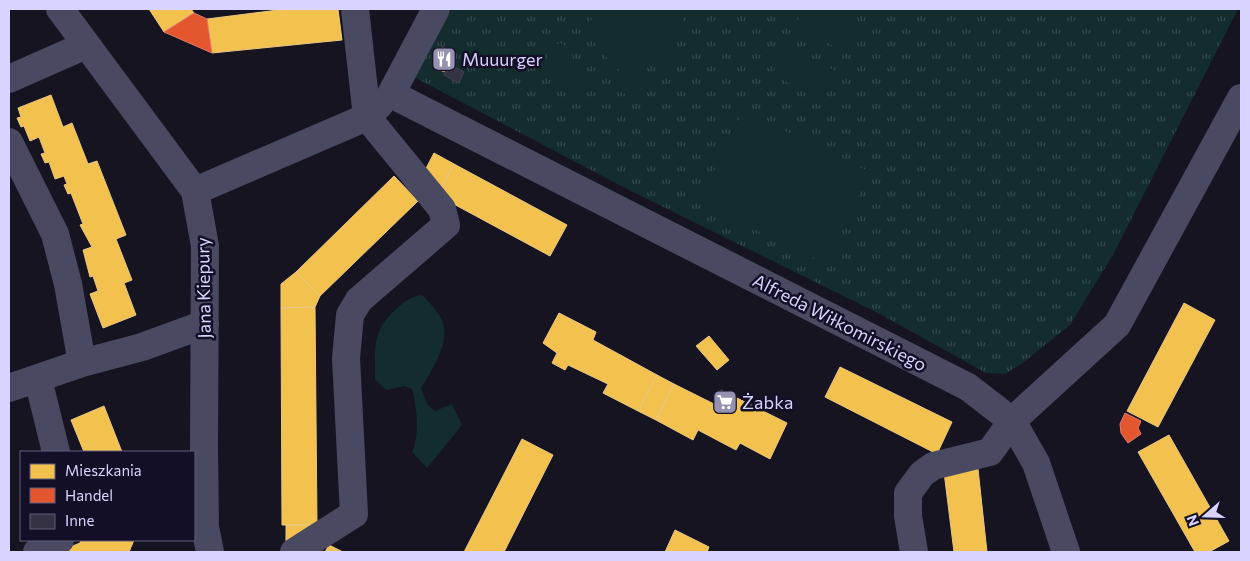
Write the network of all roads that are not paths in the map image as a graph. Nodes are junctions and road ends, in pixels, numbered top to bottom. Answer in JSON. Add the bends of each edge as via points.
{"nodes":[{"id":1,"x":60,"y":9,"type":"edge"},
{"id":2,"x":356,"y":9,"type":"edge"},
{"id":3,"x":436,"y":9,"type":"edge"},
{"id":4,"x":86,"y":45,"type":"junction"},
{"id":5,"x":9,"y":78,"type":"edge"},
{"id":6,"x":390,"y":94,"type":"junction"},
{"id":7,"x":1241,"y":98,"type":"edge"},
{"id":8,"x":367,"y":117,"type":"junction"},
{"id":9,"x":9,"y":142,"type":"edge"},
{"id":10,"x":195,"y":191,"type":"junction"},
{"id":11,"x":205,"y":324,"type":"junction"},
{"id":12,"x":82,"y":363,"type":"junction"},
{"id":13,"x":38,"y":380,"type":"junction"},
{"id":14,"x":9,"y":388,"type":"edge"},
{"id":15,"x":1012,"y":421,"type":"junction"},
{"id":16,"x":56,"y":451,"type":"edge"},
{"id":17,"x":58,"y":541,"type":"edge"},
{"id":18,"x":37,"y":552,"type":"edge"},
{"id":19,"x":210,"y":552,"type":"edge"},
{"id":20,"x":294,"y":552,"type":"edge"},
{"id":21,"x":914,"y":552,"type":"edge"},
{"id":22,"x":1066,"y":552,"type":"edge"}],
"edges":[{"from":1,"to":4,"type":"street","name":"Jana Kiepury"},
{"from":2,"to":8,"type":"street"},
{"from":3,"to":6,"type":"street"},
{"from":4,"to":5,"type":"street"},
{"from":4,"to":10,"type":"street","name":"Jana Kiepury"},
{"from":6,"to":8,"type":"street"},
{"from":6,"to":15,"type":"street","name":"Alfreda Wiłkomirskiego","via":[[968,387]]},
{"from":7,"to":15,"type":"street","via":[[1117,325]]},
{"from":8,"to":10,"type":"street"},
{"from":8,"to":20,"type":"street","via":[[442,209],[446,225],[359,300],[350,315],[346,358],[354,514]]},
{"from":9,"to":12,"type":"street","via":[[55,234]]},
{"from":10,"to":11,"type":"street","name":"Jana Kiepury","via":[[205,246]]},
{"from":11,"to":12,"type":"street","via":[[142,347]]},
{"from":11,"to":19,"type":"street","name":"Jana Kiepury","via":[[205,527]]},
{"from":12,"to":13,"type":"street"},
{"from":13,"to":14,"type":"street"},
{"from":13,"to":16,"type":"street"},
{"from":15,"to":21,"type":"street","via":[[990,452],[933,466],[922,474],[908,493]]},
{"from":15,"to":22,"type":"street","via":[[1036,464]]},
{"from":17,"to":18,"type":"street"}]}
